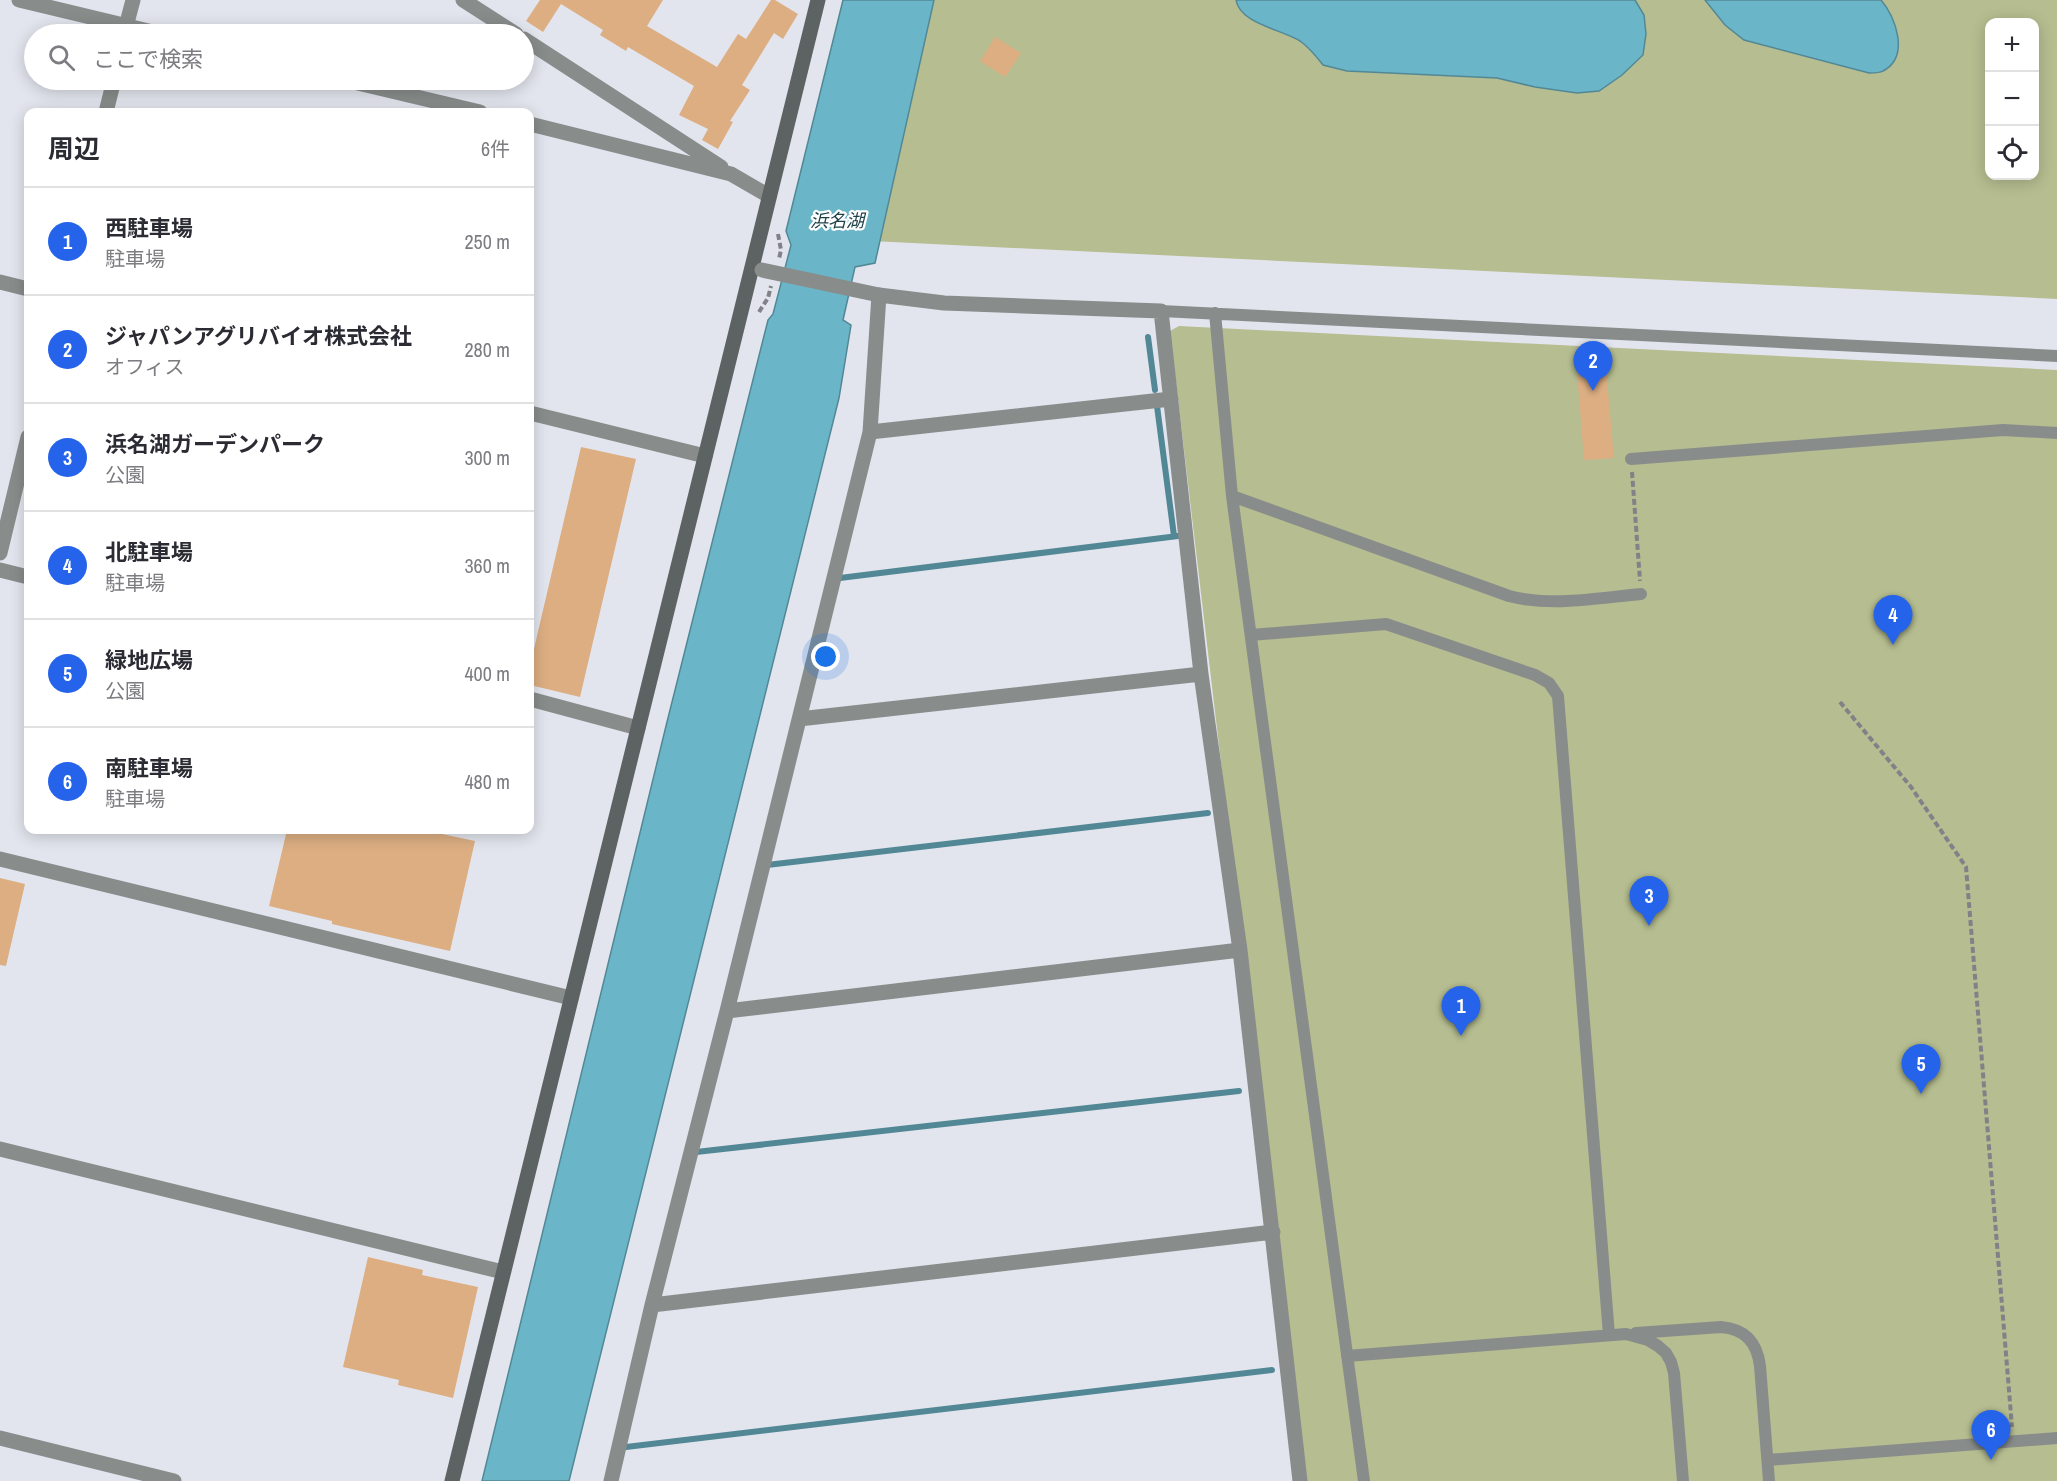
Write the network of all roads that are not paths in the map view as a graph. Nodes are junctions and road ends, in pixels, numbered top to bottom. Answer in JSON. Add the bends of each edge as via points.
{"nodes":[{"id":1,"x":19,"y":0,"type":"edge"},
{"id":2,"x":133,"y":0,"type":"edge"},
{"id":3,"x":463,"y":0,"type":"edge"},
{"id":4,"x":818,"y":0,"type":"edge"},
{"id":5,"x":104,"y":24,"type":"edge"},
{"id":6,"x":127,"y":24,"type":"edge"},
{"id":7,"x":500,"y":24,"type":"edge"},
{"id":8,"x":534,"y":45,"type":"edge"},
{"id":9,"x":112,"y":90,"type":"edge"},
{"id":10,"x":387,"y":90,"type":"edge"},
{"id":11,"x":107,"y":108,"type":"edge"},
{"id":12,"x":463,"y":108,"type":"edge"},
{"id":13,"x":534,"y":125,"type":"edge"},
{"id":14,"x":732,"y":174,"type":"junction"},
{"id":15,"x":769,"y":196,"type":"junction"},
{"id":16,"x":757,"y":269,"type":"junction"},
{"id":17,"x":0,"y":282,"type":"edge"},
{"id":18,"x":24,"y":288,"type":"edge"},
{"id":19,"x":879,"y":295,"type":"junction"},
{"id":20,"x":1161,"y":311,"type":"junction"},
{"id":21,"x":1215,"y":313,"type":"junction"},
{"id":22,"x":2057,"y":356,"type":"edge"},
{"id":23,"x":1170,"y":399,"type":"junction"},
{"id":24,"x":534,"y":414,"type":"edge"},
{"id":25,"x":870,"y":432,"type":"junction"},
{"id":26,"x":2057,"y":433,"type":"edge"},
{"id":27,"x":24,"y":454,"type":"edge"},
{"id":28,"x":705,"y":456,"type":"junction"},
{"id":29,"x":1631,"y":459,"type":"road end"},
{"id":30,"x":1232,"y":496,"type":"junction"},
{"id":31,"x":0,"y":553,"type":"edge"},
{"id":32,"x":0,"y":570,"type":"edge"},
{"id":33,"x":24,"y":576,"type":"edge"},
{"id":34,"x":1641,"y":594,"type":"road end"},
{"id":35,"x":1251,"y":635,"type":"junction"},
{"id":36,"x":1201,"y":674,"type":"junction"},
{"id":37,"x":534,"y":700,"type":"edge"},
{"id":38,"x":799,"y":719,"type":"junction"},
{"id":39,"x":638,"y":728,"type":"junction"},
{"id":40,"x":0,"y":859,"type":"edge"},
{"id":41,"x":1240,"y":950,"type":"junction"},
{"id":42,"x":571,"y":998,"type":"junction"},
{"id":43,"x":727,"y":1011,"type":"junction"},
{"id":44,"x":0,"y":1149,"type":"edge"},
{"id":45,"x":1273,"y":1232,"type":"junction"},
{"id":46,"x":503,"y":1272,"type":"junction"},
{"id":47,"x":652,"y":1305,"type":"junction"},
{"id":48,"x":1626,"y":1334,"type":"junction"},
{"id":49,"x":1609,"y":1335,"type":"junction"},
{"id":50,"x":1347,"y":1356,"type":"junction"},
{"id":51,"x":0,"y":1438,"type":"edge"},
{"id":52,"x":2057,"y":1438,"type":"edge"},
{"id":53,"x":1768,"y":1460,"type":"junction"},
{"id":54,"x":174,"y":1481,"type":"edge"},
{"id":55,"x":452,"y":1481,"type":"edge"},
{"id":56,"x":610,"y":1481,"type":"edge"},
{"id":57,"x":1300,"y":1481,"type":"edge"},
{"id":58,"x":1364,"y":1481,"type":"edge"},
{"id":59,"x":1683,"y":1481,"type":"edge"},
{"id":60,"x":1769,"y":1481,"type":"edge"}],
"edges":[{"from":1,"to":5,"type":"street"},
{"from":2,"to":6,"type":"street"},
{"from":3,"to":7,"type":"street"},
{"from":4,"to":15,"type":"street"},
{"from":8,"to":14,"type":"street"},
{"from":9,"to":11,"type":"street"},
{"from":10,"to":12,"type":"street"},
{"from":13,"to":14,"type":"street"},
{"from":14,"to":15,"type":"street"},
{"from":15,"to":16,"type":"street"},
{"from":16,"to":19,"type":"street","bridge":true},
{"from":16,"to":28,"type":"street"},
{"from":17,"to":18,"type":"street"},
{"from":19,"to":20,"type":"street","via":[[944,303]]},
{"from":19,"to":25,"type":"street"},
{"from":20,"to":21,"type":"lane"},
{"from":20,"to":23,"type":"street"},
{"from":21,"to":22,"type":"lane"},
{"from":21,"to":30,"type":"lane"},
{"from":23,"to":25,"type":"street"},
{"from":23,"to":36,"type":"street"},
{"from":24,"to":28,"type":"street"},
{"from":25,"to":38,"type":"street"},
{"from":26,"to":29,"type":"lane","via":[[2003,430]]},
{"from":27,"to":31,"type":"street"},
{"from":28,"to":39,"type":"street"},
{"from":30,"to":34,"type":"lane","via":[[1528,601]]},
{"from":30,"to":35,"type":"lane"},
{"from":32,"to":33,"type":"street"},
{"from":35,"to":49,"type":"lane","via":[[1386,624],[1534,675],[1549,683],[1558,696]]},
{"from":35,"to":50,"type":"lane"},
{"from":36,"to":38,"type":"street"},
{"from":36,"to":41,"type":"street"},
{"from":37,"to":39,"type":"street"},
{"from":38,"to":43,"type":"street"},
{"from":39,"to":42,"type":"street"},
{"from":40,"to":42,"type":"street"},
{"from":41,"to":43,"type":"street"},
{"from":41,"to":45,"type":"street"},
{"from":42,"to":46,"type":"street"},
{"from":43,"to":47,"type":"street"},
{"from":44,"to":46,"type":"street"},
{"from":45,"to":47,"type":"street"},
{"from":45,"to":57,"type":"street"},
{"from":46,"to":55,"type":"street"},
{"from":47,"to":56,"type":"street"},
{"from":48,"to":49,"type":"lane"},
{"from":48,"to":53,"type":"lane","via":[[1720,1327],[1733,1328],[1754,1342],[1759,1353]]},
{"from":48,"to":59,"type":"lane","via":[[1658,1346],[1671,1362]]},
{"from":49,"to":50,"type":"lane"},
{"from":50,"to":58,"type":"lane"},
{"from":51,"to":54,"type":"street"},
{"from":52,"to":53,"type":"lane"},
{"from":53,"to":60,"type":"lane"}]}
